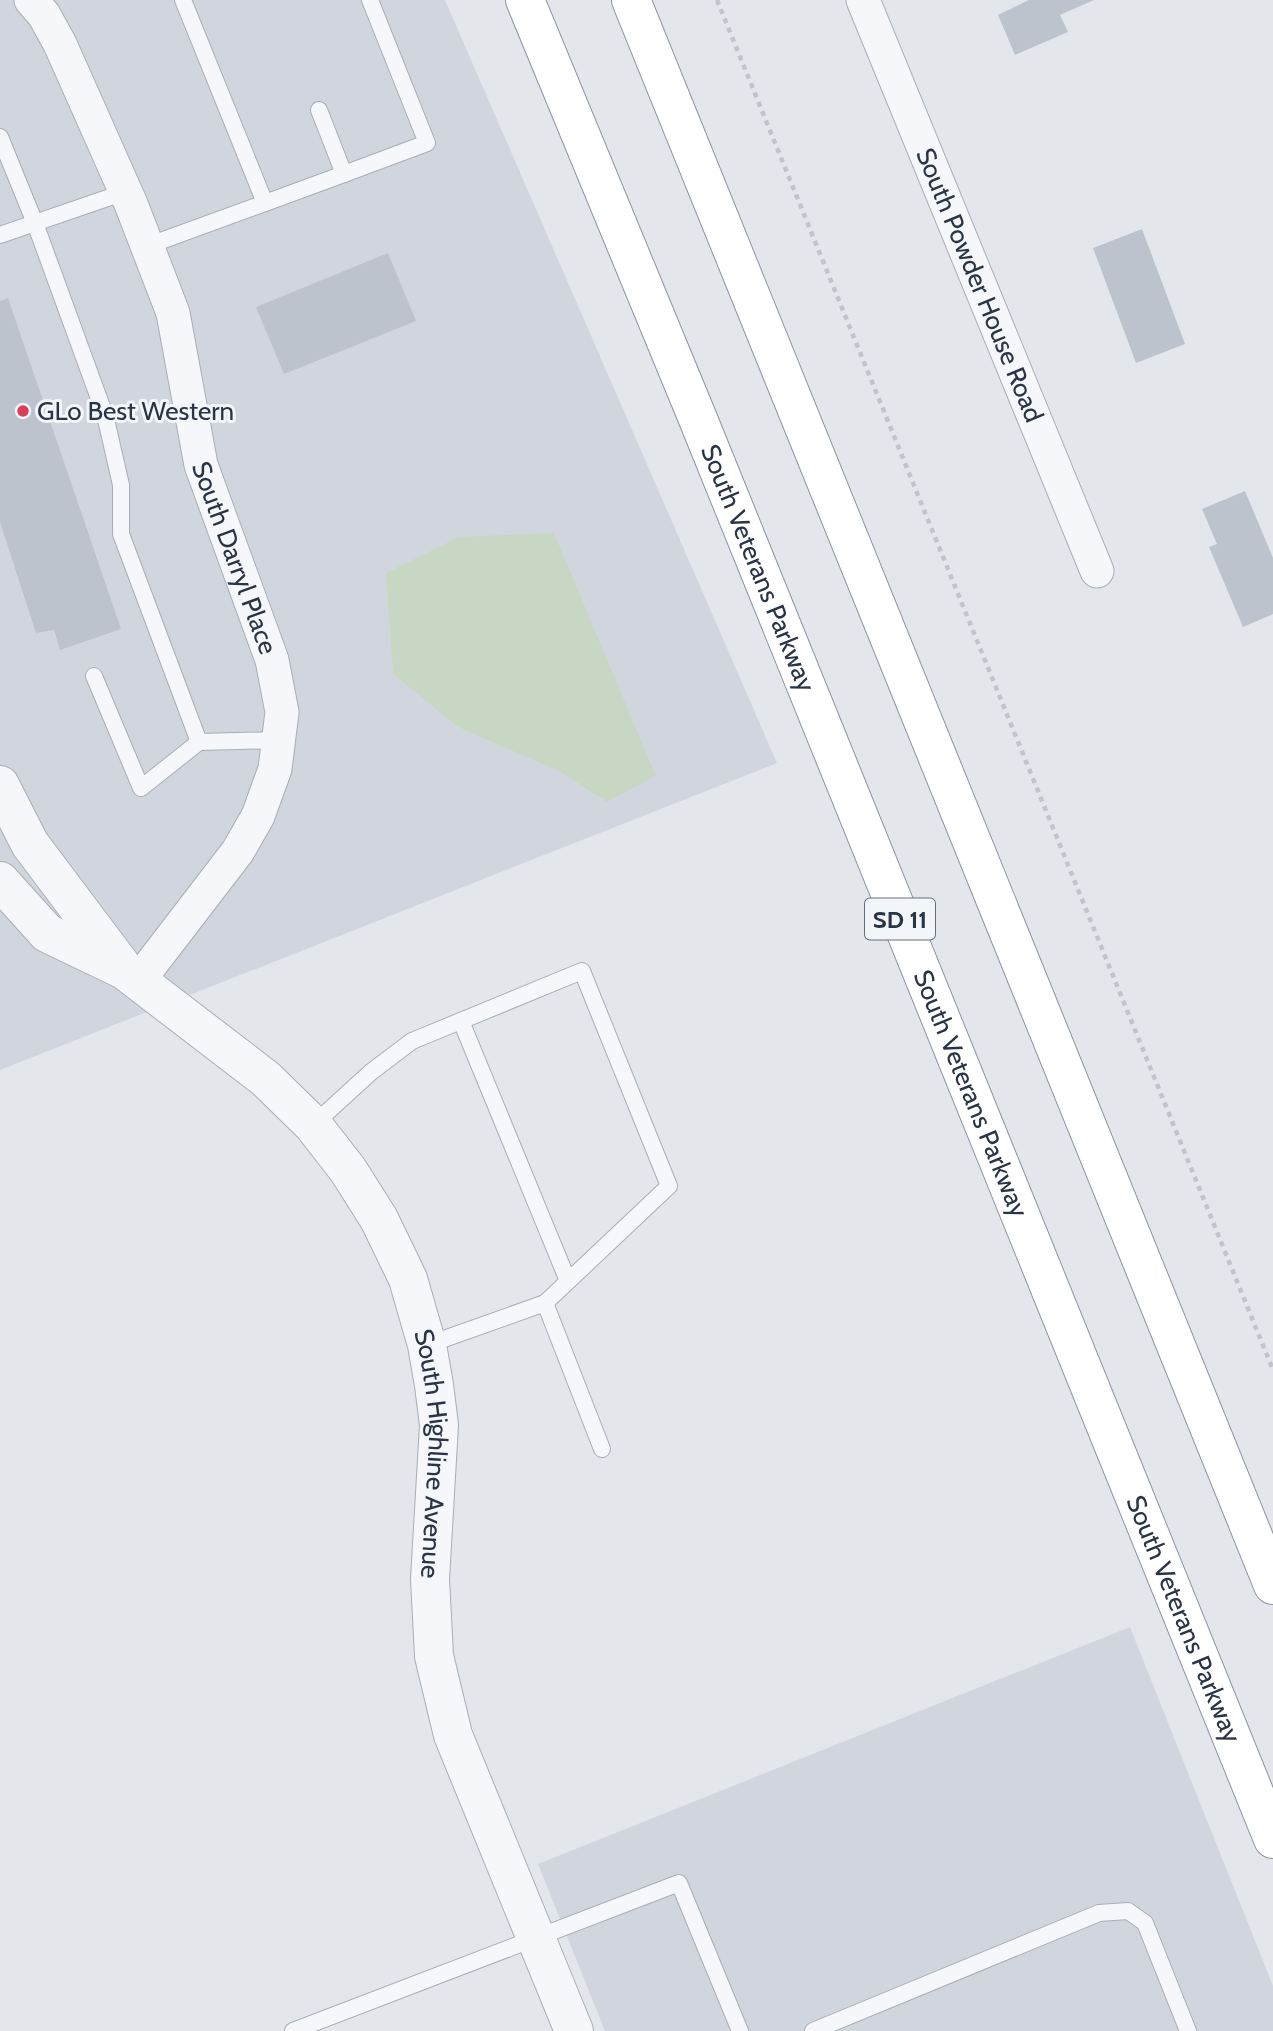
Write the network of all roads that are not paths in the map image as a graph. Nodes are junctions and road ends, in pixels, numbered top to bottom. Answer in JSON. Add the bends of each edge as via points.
{"nodes":[{"id":1,"x":31,"y":0,"type":"edge"},
{"id":2,"x":183,"y":0,"type":"edge"},
{"id":3,"x":370,"y":0,"type":"edge"},
{"id":4,"x":525,"y":0,"type":"edge"},
{"id":5,"x":631,"y":0,"type":"edge"},
{"id":6,"x":863,"y":0,"type":"edge"},
{"id":7,"x":319,"y":110,"type":"dead end"},
{"id":8,"x":0,"y":137,"type":"edge"},
{"id":9,"x":344,"y":174,"type":"junction"},
{"id":10,"x":125,"y":192,"type":"junction"},
{"id":11,"x":265,"y":204,"type":"junction"},
{"id":12,"x":34,"y":223,"type":"junction"},
{"id":13,"x":0,"y":235,"type":"edge"},
{"id":14,"x":147,"y":246,"type":"junction"},
{"id":15,"x":1097,"y":571,"type":"dead end"},
{"id":16,"x":94,"y":676,"type":"dead end"},
{"id":17,"x":280,"y":740,"type":"junction"},
{"id":18,"x":200,"y":742,"type":"junction"},
{"id":19,"x":0,"y":785,"type":"edge"},
{"id":20,"x":0,"y":881,"type":"edge"},
{"id":21,"x":132,"y":975,"type":"junction"},
{"id":22,"x":461,"y":1021,"type":"junction"},
{"id":23,"x":313,"y":1125,"type":"junction"},
{"id":24,"x":568,"y":1281,"type":"junction"},
{"id":25,"x":545,"y":1303,"type":"junction"},
{"id":26,"x":427,"y":1345,"type":"junction"},
{"id":27,"x":602,"y":1449,"type":"dead end"},
{"id":28,"x":1273,"y":1585,"type":"edge"},
{"id":29,"x":1273,"y":1839,"type":"edge"},
{"id":30,"x":536,"y":1937,"type":"junction"},
{"id":31,"x":295,"y":2031,"type":"edge"},
{"id":32,"x":574,"y":2031,"type":"edge"},
{"id":33,"x":740,"y":2031,"type":"edge"},
{"id":34,"x":813,"y":2031,"type":"edge"},
{"id":35,"x":1188,"y":2031,"type":"edge"}],
"edges":[{"from":1,"to":10,"type":"street","name":"South Darryl Place","via":[[60,44]]},
{"from":2,"to":11,"type":"lane"},
{"from":3,"to":9,"type":"lane","via":[[427,142]]},
{"from":4,"to":29,"type":"highway","name":"South Veterans Parkway","number":"SD 11"},
{"from":5,"to":28,"type":"highway"},
{"from":6,"to":15,"type":"street","name":"South Powder House Road"},
{"from":7,"to":9,"type":"lane"},
{"from":8,"to":12,"type":"lane"},
{"from":9,"to":11,"type":"lane"},
{"from":10,"to":12,"type":"lane"},
{"from":10,"to":14,"type":"street","name":"South Darryl Place"},
{"from":11,"to":14,"type":"lane"},
{"from":12,"to":13,"type":"lane"},
{"from":12,"to":18,"type":"lane","via":[[105,415],[121,485],[121,534]]},
{"from":14,"to":17,"type":"street","name":"South Darryl Place","via":[[173,313],[201,465],[272,660],[282,712]]},
{"from":16,"to":18,"type":"lane","via":[[141,788]]},
{"from":17,"to":18,"type":"lane"},
{"from":17,"to":21,"type":"street","name":"South Darryl Place","via":[[258,816],[238,851]]},
{"from":19,"to":21,"type":"street","name":"South Highline Avenue","via":[[30,844]]},
{"from":20,"to":21,"type":"street","name":"South Highline Avenue","via":[[47,933]]},
{"from":21,"to":23,"type":"street","name":"South Highline Avenue","via":[[266,1079]]},
{"from":22,"to":23,"type":"lane","via":[[412,1041]]},
{"from":22,"to":24,"type":"lane"},
{"from":22,"to":24,"type":"lane","via":[[582,971],[668,1186]]},
{"from":23,"to":26,"type":"street","name":"South Highline Avenue","via":[[379,1219],[408,1279]]},
{"from":24,"to":25,"type":"lane"},
{"from":25,"to":26,"type":"lane"},
{"from":25,"to":27,"type":"lane"},
{"from":26,"to":30,"type":"street","name":"South Highline Avenue","via":[[439,1426],[430,1579],[434,1656],[453,1735]]},
{"from":30,"to":31,"type":"lane"},
{"from":30,"to":32,"type":"street","name":"South Highline Avenue"},
{"from":30,"to":33,"type":"lane","via":[[679,1883]]},
{"from":34,"to":35,"type":"lane","via":[[1099,1913],[1128,1911],[1145,1923]]}]}
